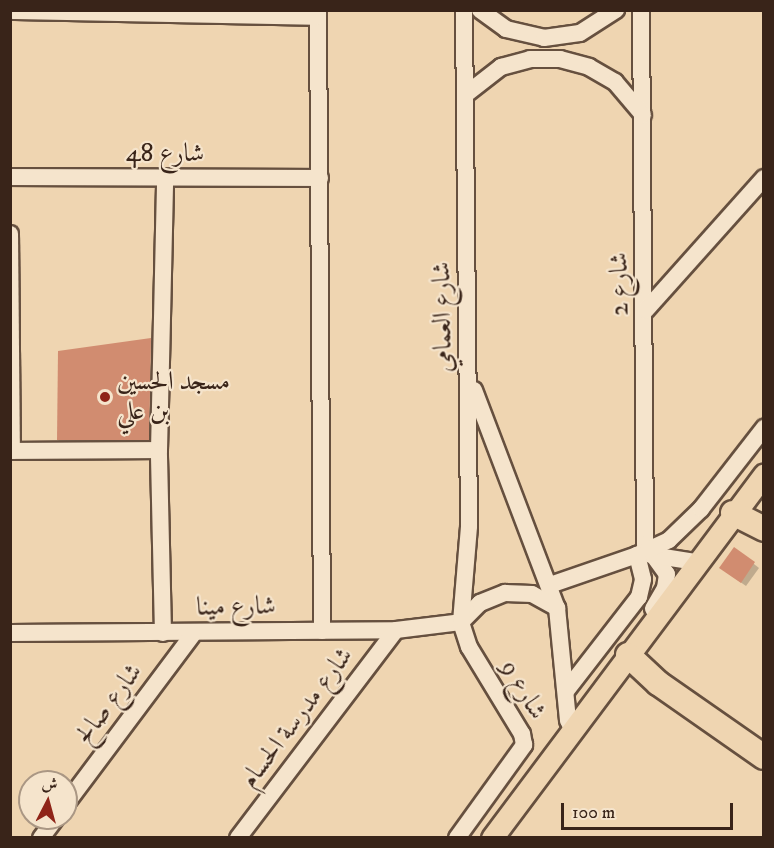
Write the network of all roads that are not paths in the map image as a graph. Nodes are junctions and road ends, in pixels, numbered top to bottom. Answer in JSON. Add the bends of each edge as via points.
{"nodes":[{"id":1,"x":464,"y":10,"type":"edge"},
{"id":2,"x":480,"y":10,"type":"edge"},
{"id":3,"x":616,"y":10,"type":"edge"},
{"id":4,"x":641,"y":10,"type":"edge"},
{"id":5,"x":10,"y":11,"type":"edge"},
{"id":6,"x":318,"y":14,"type":"edge"},
{"id":7,"x":465,"y":95,"type":"junction"},
{"id":8,"x":644,"y":115,"type":"junction"},
{"id":9,"x":10,"y":177,"type":"edge"},
{"id":10,"x":320,"y":178,"type":"junction"},
{"id":11,"x":764,"y":178,"type":"edge"},
{"id":12,"x":165,"y":180,"type":"junction"},
{"id":13,"x":10,"y":234,"type":"edge"},
{"id":14,"x":646,"y":310,"type":"junction"},
{"id":15,"x":470,"y":381,"type":"junction"},
{"id":16,"x":764,"y":428,"type":"edge"},
{"id":17,"x":159,"y":450,"type":"junction"},
{"id":18,"x":11,"y":451,"type":"edge"},
{"id":19,"x":764,"y":474,"type":"edge"},
{"id":20,"x":733,"y":513,"type":"junction"},
{"id":21,"x":764,"y":529,"type":"edge"},
{"id":22,"x":645,"y":554,"type":"junction"},
{"id":23,"x":696,"y":562,"type":"junction"},
{"id":24,"x":550,"y":585,"type":"junction"},
{"id":25,"x":557,"y":608,"type":"junction"},
{"id":26,"x":461,"y":622,"type":"junction"},
{"id":27,"x":652,"y":622,"type":"junction"},
{"id":28,"x":396,"y":630,"type":"junction"},
{"id":29,"x":322,"y":631,"type":"junction"},
{"id":30,"x":10,"y":633,"type":"edge"},
{"id":31,"x":163,"y":633,"type":"junction"},
{"id":32,"x":193,"y":633,"type":"junction"},
{"id":33,"x":628,"y":655,"type":"junction"},
{"id":34,"x":566,"y":691,"type":"junction"},
{"id":35,"x":573,"y":730,"type":"junction"},
{"id":36,"x":764,"y":758,"type":"edge"},
{"id":37,"x":78,"y":788,"type":"edge"},
{"id":38,"x":238,"y":837,"type":"edge"},
{"id":39,"x":457,"y":837,"type":"edge"},
{"id":40,"x":492,"y":837,"type":"edge"}],
"edges":[{"from":1,"to":7,"type":"street","name":"شارع العمامي"},
{"from":2,"to":3,"type":"street","via":[[506,29],[544,39],[580,33]]},
{"from":4,"to":8,"type":"street","name":"شارع 2"},
{"from":5,"to":6,"type":"street"},
{"from":6,"to":10,"type":"street"},
{"from":7,"to":8,"type":"street","via":[[488,75],[508,65],[530,59],[560,59],[589,67],[615,82]]},
{"from":7,"to":15,"type":"street","name":"شارع العمامي"},
{"from":8,"to":14,"type":"street","name":"شارع 2"},
{"from":9,"to":12,"type":"street","name":"شارع 48"},
{"from":10,"to":12,"type":"street","name":"شارع 48"},
{"from":10,"to":29,"type":"street"},
{"from":11,"to":14,"type":"street"},
{"from":12,"to":17,"type":"street"},
{"from":13,"to":18,"type":"street"},
{"from":14,"to":22,"type":"street","name":"شارع 2"},
{"from":15,"to":24,"type":"street"},
{"from":15,"to":26,"type":"street","name":"شارع العمامي","via":[[469,535]]},
{"from":16,"to":22,"type":"street","via":[[686,526]]},
{"from":17,"to":18,"type":"street"},
{"from":17,"to":31,"type":"street"},
{"from":19,"to":20,"type":"main road"},
{"from":20,"to":21,"type":"highway"},
{"from":20,"to":23,"type":"main road"},
{"from":22,"to":23,"type":"street"},
{"from":22,"to":24,"type":"street"},
{"from":22,"to":27,"type":"street","via":[[667,574]]},
{"from":22,"to":34,"type":"street","name":"شارع 9","via":[[639,597]]},
{"from":23,"to":27,"type":"main road"},
{"from":24,"to":25,"type":"street"},
{"from":25,"to":26,"type":"street","via":[[532,594],[505,593],[480,603]]},
{"from":25,"to":34,"type":"street"},
{"from":26,"to":28,"type":"street","name":"شارع مينا"},
{"from":26,"to":39,"type":"street","name":"شارع 9","via":[[472,653],[522,734],[524,745]]},
{"from":27,"to":33,"type":"main road"},
{"from":28,"to":29,"type":"street","name":"شارع مينا"},
{"from":28,"to":38,"type":"street","name":"شارع مدرسة الحسام"},
{"from":29,"to":32,"type":"street","name":"شارع مينا"},
{"from":30,"to":31,"type":"street","name":"شارع مينا"},
{"from":31,"to":32,"type":"street","name":"شارع مينا"},
{"from":32,"to":37,"type":"street","name":"شارع صالح"},
{"from":33,"to":35,"type":"main road"},
{"from":33,"to":36,"type":"highway","via":[[666,688]]},
{"from":34,"to":35,"type":"street","via":[[568,720]]},
{"from":35,"to":40,"type":"main road"}]}
